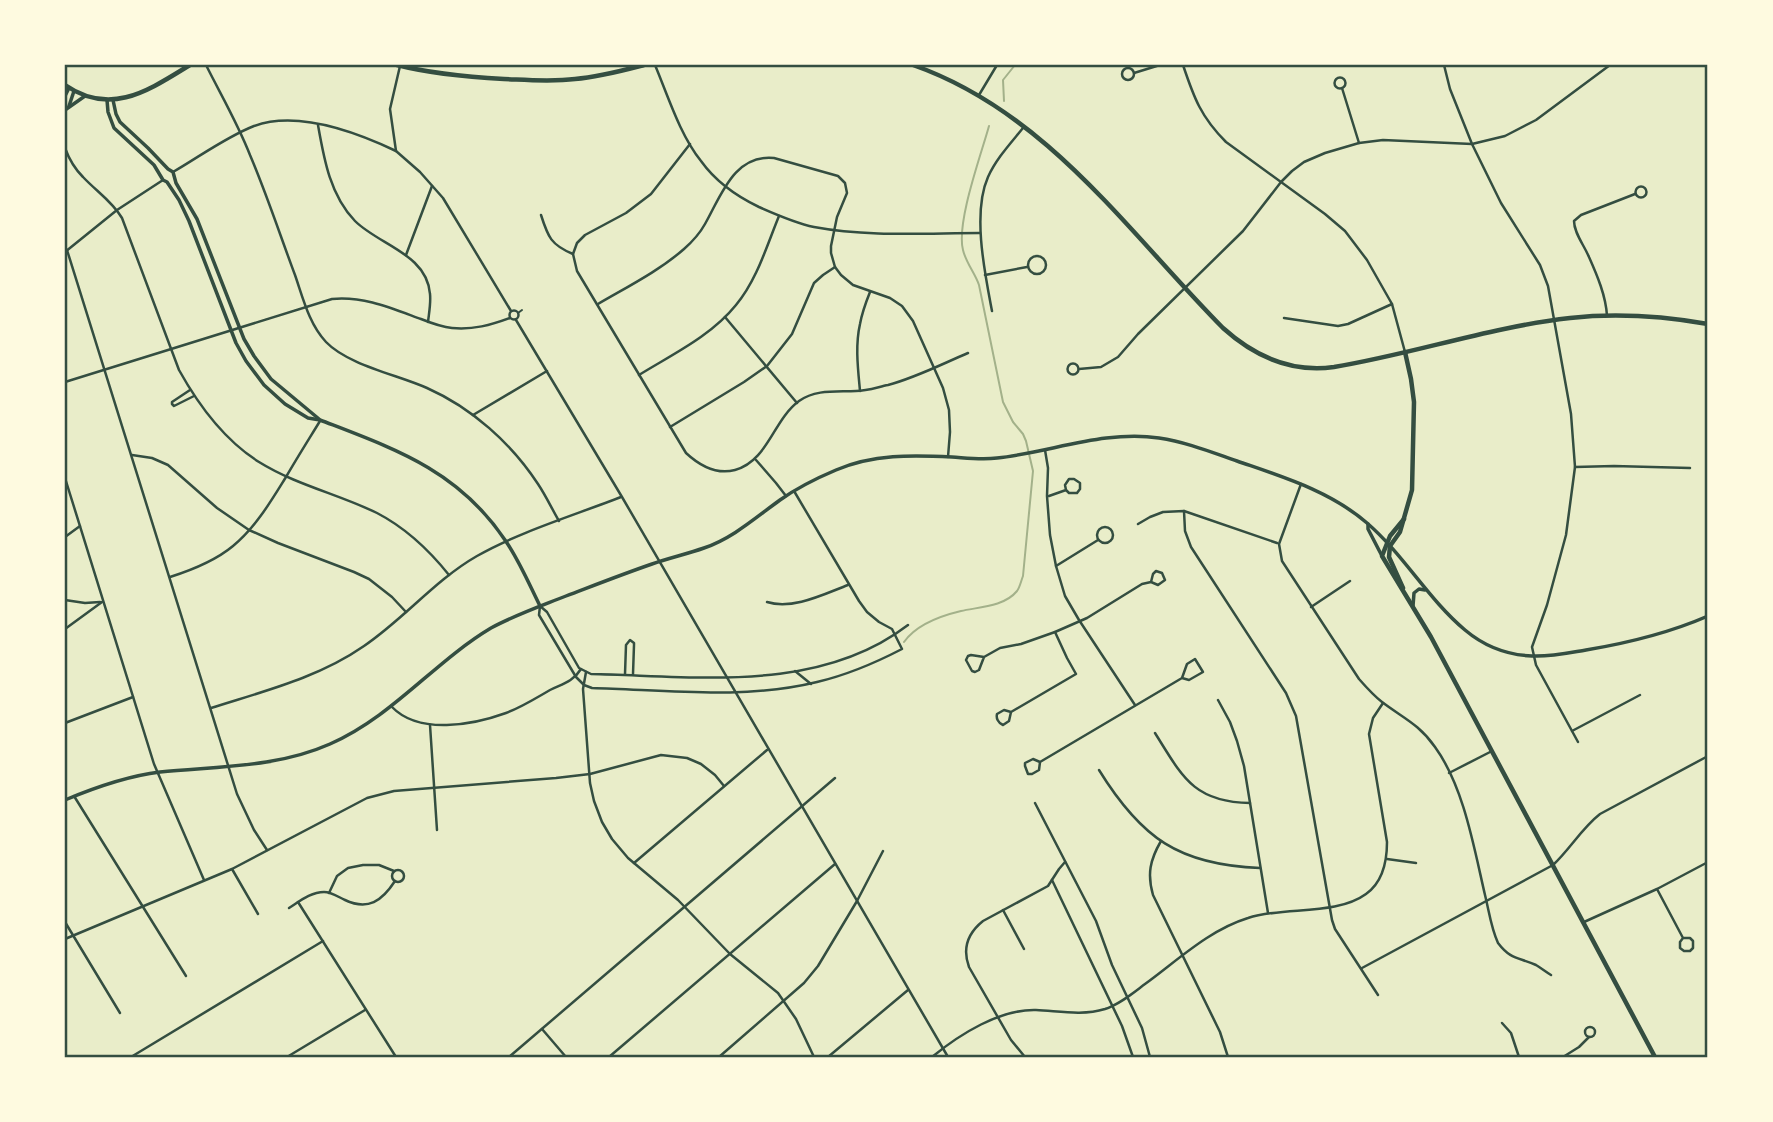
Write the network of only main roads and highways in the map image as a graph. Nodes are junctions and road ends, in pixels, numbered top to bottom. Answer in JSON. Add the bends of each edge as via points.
{"nodes":[{"id":1,"x":190,"y":65,"type":"edge"},
{"id":2,"x":398,"y":65,"type":"edge"},
{"id":3,"x":644,"y":65,"type":"edge"},
{"id":4,"x":913,"y":65,"type":"edge"},
{"id":5,"x":69,"y":88,"type":"edge"},
{"id":6,"x":1708,"y":324,"type":"edge"},
{"id":7,"x":1405,"y":352,"type":"junction"},
{"id":8,"x":1388,"y":545,"type":"junction"},
{"id":9,"x":1406,"y":595,"type":"junction"},
{"id":10,"x":1655,"y":1057,"type":"edge"}],
"edges":[{"from":1,"to":5,"type":"main road","via":[[130,97],[107,100]]},
{"from":2,"to":3,"type":"main road","via":[[450,75],[554,81]]},
{"from":4,"to":7,"type":"main road","via":[[979,95],[1025,126],[1081,176],[1223,328],[1261,356],[1285,365],[1325,368]]},
{"from":6,"to":7,"type":"main road","via":[[1660,317],[1554,320]]},
{"from":7,"to":8,"type":"main road","via":[[1414,402],[1412,490],[1400,532]]},
{"from":8,"to":9,"type":"main road"},
{"from":8,"to":9,"type":"main road","via":[[1382,556]]},
{"from":9,"to":10,"type":"main road"}]}
